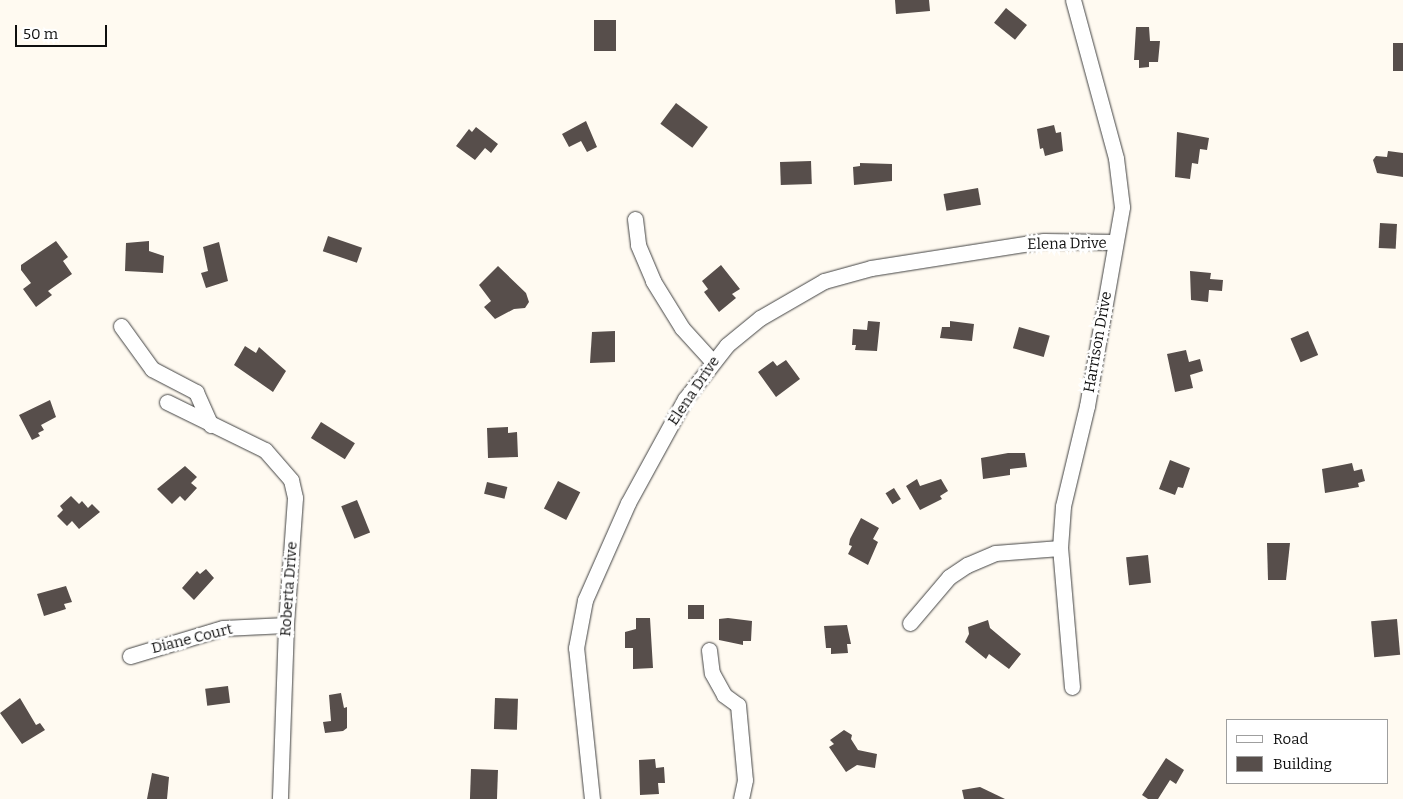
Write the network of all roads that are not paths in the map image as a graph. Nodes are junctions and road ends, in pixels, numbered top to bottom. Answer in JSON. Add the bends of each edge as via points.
{"nodes":[{"id":1,"x":1073,"y":0,"type":"edge"},
{"id":2,"x":634,"y":219,"type":"dead end"},
{"id":3,"x":1115,"y":242,"type":"junction"},
{"id":4,"x":121,"y":326,"type":"dead end"},
{"id":5,"x":712,"y":361,"type":"junction"},
{"id":6,"x":168,"y":402,"type":"dead end"},
{"id":7,"x":211,"y":424,"type":"junction"},
{"id":8,"x":1060,"y":548,"type":"junction"},
{"id":9,"x":910,"y":624,"type":"dead end"},
{"id":10,"x":286,"y":625,"type":"junction"},
{"id":11,"x":709,"y":650,"type":"dead end"},
{"id":12,"x":130,"y":656,"type":"dead end"},
{"id":13,"x":1072,"y":687,"type":"dead end"},
{"id":14,"x":280,"y":799,"type":"edge"},
{"id":15,"x":592,"y":799,"type":"edge"},
{"id":16,"x":741,"y":799,"type":"edge"}],
"edges":[{"from":1,"to":3,"type":"street","name":"Harrison Drive","via":[[1116,158],[1122,207]]},
{"from":2,"to":5,"type":"street","via":[[638,245],[653,281],[682,328]]},
{"from":3,"to":5,"type":"street","name":"Elena Drive","via":[[1044,241],[870,268],[824,281],[760,318]]},
{"from":3,"to":8,"type":"street","name":"Harrison Drive","via":[[1087,406],[1063,506]]},
{"from":4,"to":7,"type":"street","via":[[152,369],[196,392]]},
{"from":5,"to":15,"type":"street","name":"Elena Drive","via":[[685,399],[628,503],[585,600],[576,648]]},
{"from":6,"to":7,"type":"street","name":"Roberta Drive"},
{"from":7,"to":10,"type":"street","name":"Roberta Drive","via":[[265,450],[289,475],[295,498]]},
{"from":8,"to":9,"type":"street","via":[[995,553],[967,565],[949,577]]},
{"from":8,"to":13,"type":"street","name":"Harrison Drive"},
{"from":10,"to":12,"type":"street","name":"Diane Court","via":[[223,628]]},
{"from":10,"to":14,"type":"street","name":"Roberta Drive"},
{"from":11,"to":16,"type":"street","via":[[712,673],[724,695],[738,705],[745,780]]}]}
